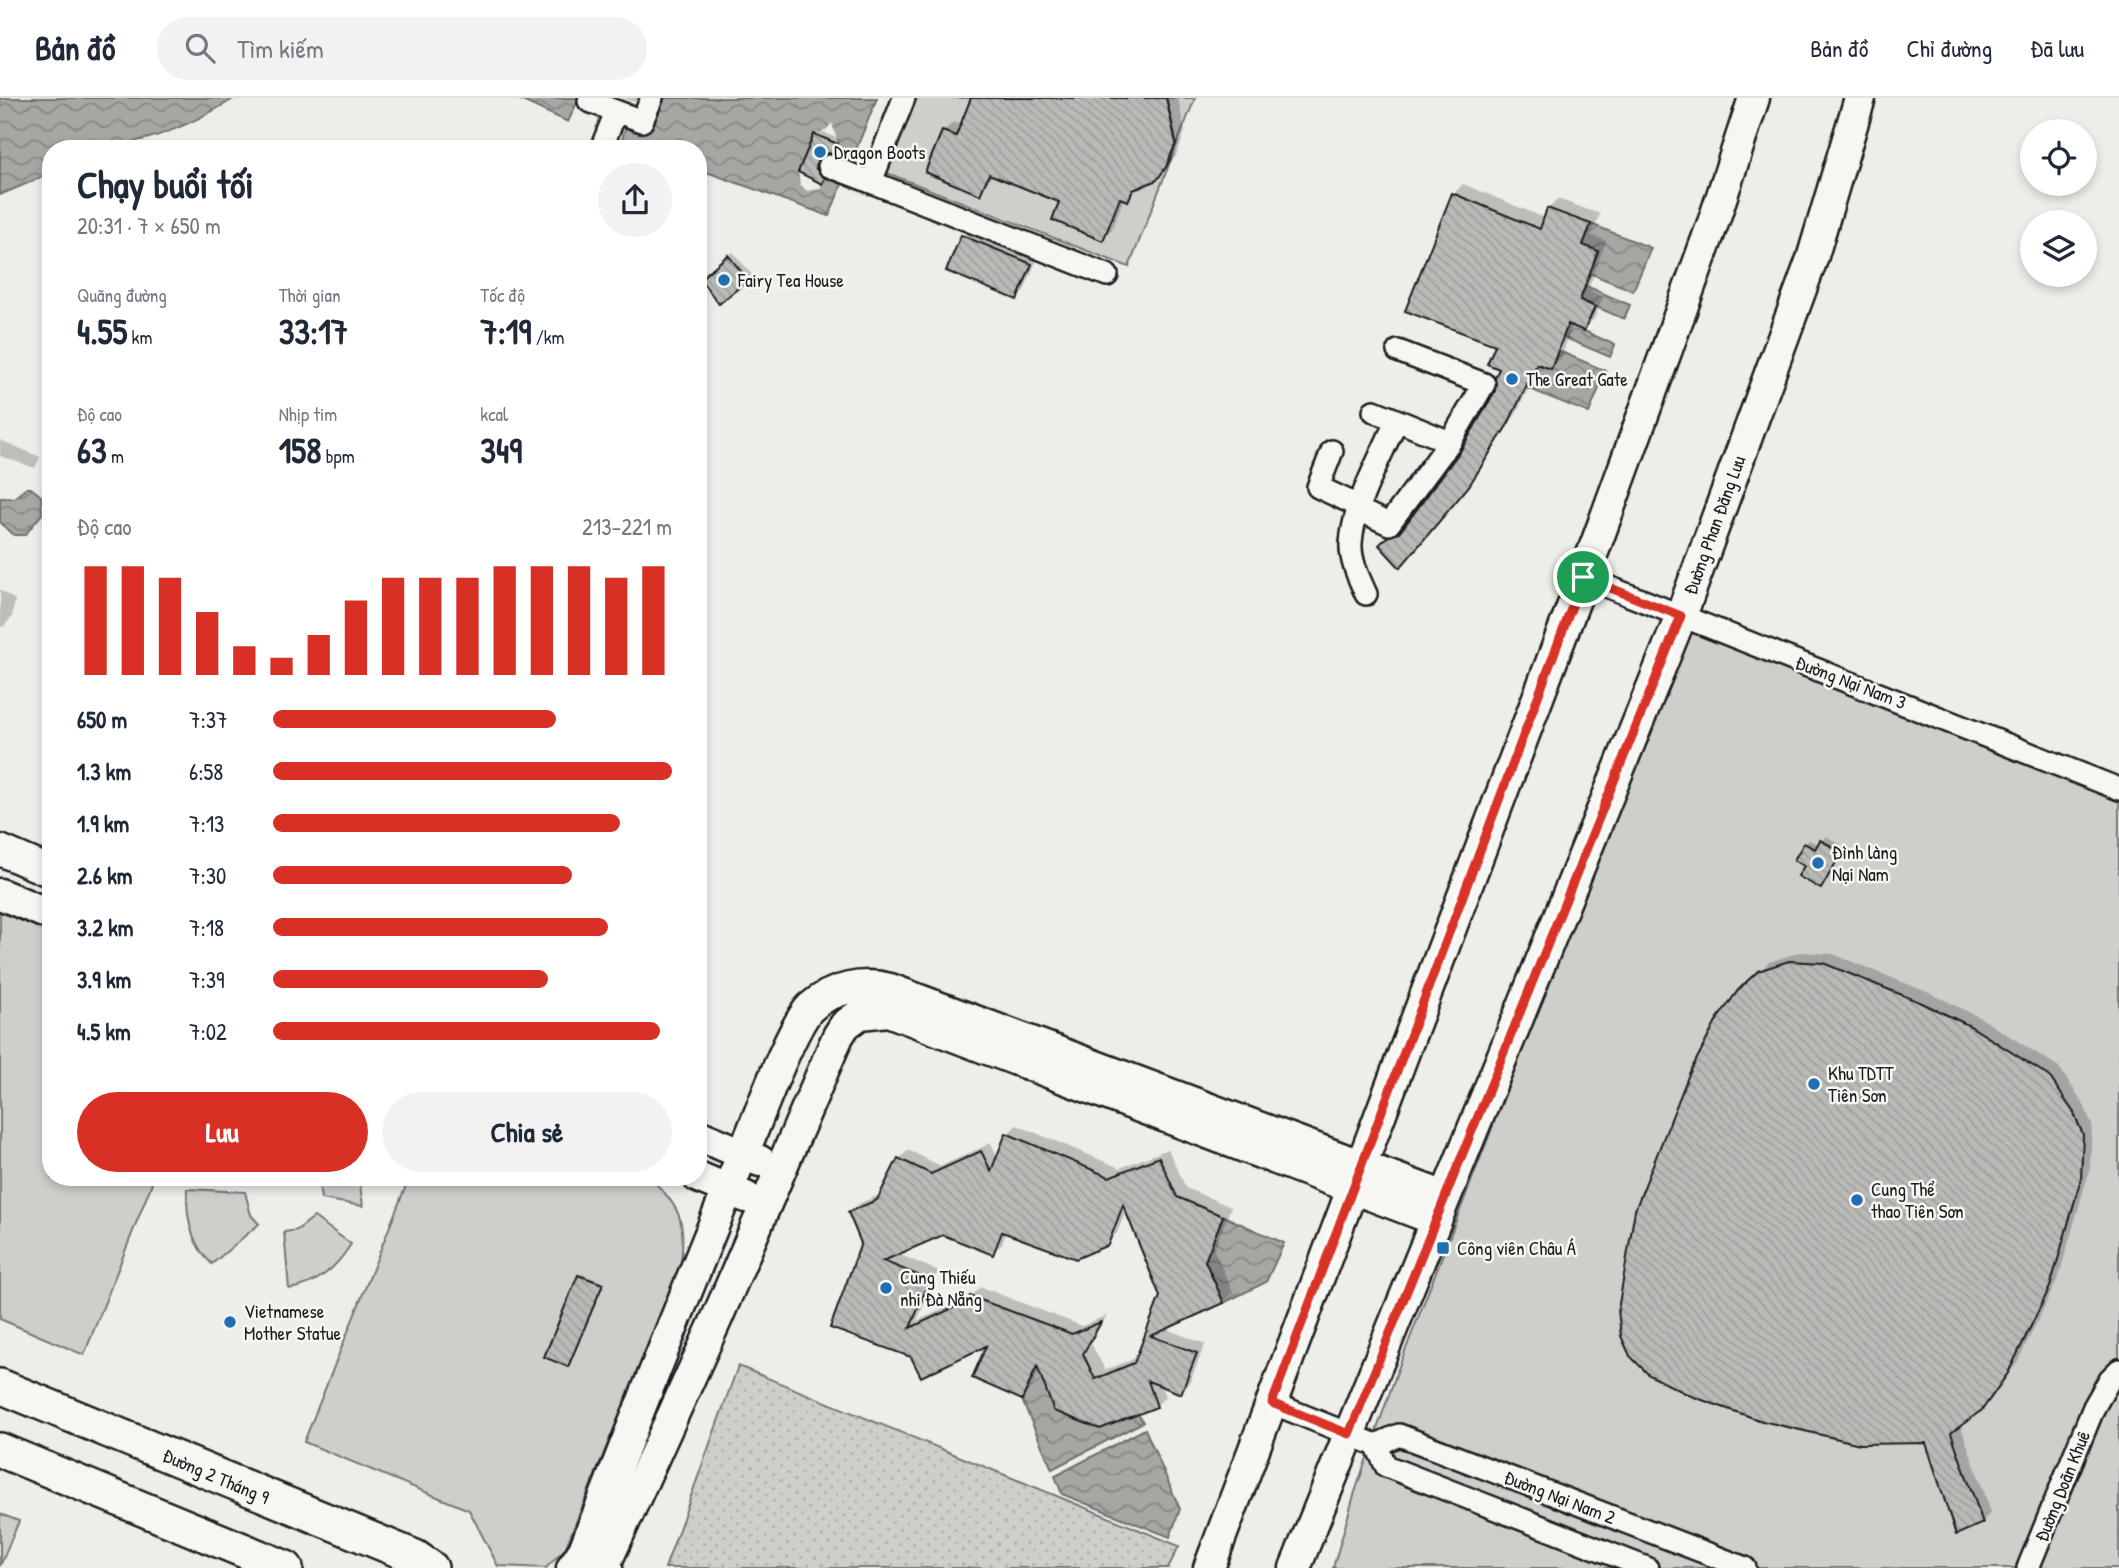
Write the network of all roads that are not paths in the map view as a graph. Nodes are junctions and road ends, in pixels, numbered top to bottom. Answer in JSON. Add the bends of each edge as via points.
{"nodes":[{"id":1,"x":590,"y":98,"type":"edge"},
{"id":2,"x":652,"y":98,"type":"edge"},
{"id":3,"x":904,"y":98,"type":"edge"},
{"id":4,"x":1754,"y":98,"type":"edge"},
{"id":5,"x":1860,"y":98,"type":"edge"},
{"id":6,"x":616,"y":111,"type":"junction"},
{"id":7,"x":605,"y":140,"type":"edge"},
{"id":8,"x":829,"y":166,"type":"dead end"},
{"id":9,"x":872,"y":182,"type":"junction"},
{"id":10,"x":1107,"y":275,"type":"dead end"},
{"id":11,"x":1398,"y":351,"type":"dead end"},
{"id":12,"x":1374,"y":411,"type":"dead end"},
{"id":13,"x":1396,"y":421,"type":"junction"},
{"id":14,"x":1450,"y":442,"type":"junction"},
{"id":15,"x":1332,"y":451,"type":"dead end"},
{"id":16,"x":1360,"y":508,"type":"junction"},
{"id":17,"x":1583,"y":577,"type":"junction"},
{"id":18,"x":1366,"y":594,"type":"dead end"},
{"id":19,"x":1681,"y":616,"type":"junction"},
{"id":20,"x":2119,"y":789,"type":"edge"},
{"id":21,"x":0,"y":850,"type":"edge"},
{"id":22,"x":42,"y":868,"type":"edge"},
{"id":23,"x":0,"y":894,"type":"edge"},
{"id":24,"x":42,"y":911,"type":"edge"},
{"id":25,"x":707,"y":1139,"type":"edge"},
{"id":26,"x":743,"y":1154,"type":"junction"},
{"id":27,"x":780,"y":1169,"type":"junction"},
{"id":28,"x":1357,"y":1176,"type":"junction"},
{"id":29,"x":707,"y":1181,"type":"edge"},
{"id":30,"x":728,"y":1189,"type":"junction"},
{"id":31,"x":765,"y":1204,"type":"junction"},
{"id":32,"x":1440,"y":1209,"type":"junction"},
{"id":33,"x":2119,"y":1370,"type":"edge"},
{"id":34,"x":0,"y":1386,"type":"edge"},
{"id":35,"x":1272,"y":1403,"type":"junction"},
{"id":36,"x":1363,"y":1440,"type":"junction"},
{"id":37,"x":0,"y":1450,"type":"edge"},
{"id":38,"x":286,"y":1568,"type":"edge"},
{"id":39,"x":431,"y":1568,"type":"edge"},
{"id":40,"x":572,"y":1568,"type":"edge"},
{"id":41,"x":607,"y":1568,"type":"edge"},
{"id":42,"x":1209,"y":1568,"type":"edge"},
{"id":43,"x":1295,"y":1568,"type":"edge"},
{"id":44,"x":1647,"y":1568,"type":"edge"},
{"id":45,"x":1745,"y":1568,"type":"edge"},
{"id":46,"x":2028,"y":1568,"type":"edge"}],
"edges":[{"from":1,"to":6,"type":"street"},
{"from":2,"to":6,"type":"street","via":[[642,121]]},
{"from":3,"to":9,"type":"street"},
{"from":4,"to":17,"type":"street"},
{"from":5,"to":19,"type":"street","name":"Đường Phan Đăng Lưu","via":[[1812,259]]},
{"from":6,"to":7,"type":"street"},
{"from":8,"to":9,"type":"street"},
{"from":9,"to":10,"type":"street"},
{"from":11,"to":14,"type":"street","via":[[1484,384]]},
{"from":12,"to":13,"type":"street"},
{"from":13,"to":14,"type":"street"},
{"from":13,"to":16,"type":"street"},
{"from":14,"to":16,"type":"street","via":[[1389,524]]},
{"from":15,"to":16,"type":"street","via":[[1318,487]]},
{"from":16,"to":18,"type":"street","via":[[1351,542],[1352,558]]},
{"from":17,"to":19,"type":"street","name":"Đường Nại Nam 3"},
{"from":17,"to":28,"type":"street"},
{"from":19,"to":20,"type":"street","name":"Đường Nại Nam 3"},
{"from":19,"to":32,"type":"street","name":"Đường Phan Đăng Lưu"},
{"from":21,"to":22,"type":"street"},
{"from":23,"to":24,"type":"street"},
{"from":25,"to":26,"type":"street"},
{"from":26,"to":27,"type":"street"},
{"from":26,"to":28,"type":"street","via":[[809,1009],[830,993],[873,984]]},
{"from":26,"to":30,"type":"street"},
{"from":27,"to":28,"type":"street","via":[[845,1025],[860,1014],[888,1011]]},
{"from":27,"to":31,"type":"street"},
{"from":28,"to":32,"type":"street"},
{"from":28,"to":35,"type":"street"},
{"from":29,"to":30,"type":"street"},
{"from":30,"to":31,"type":"street"},
{"from":30,"to":40,"type":"street","via":[[584,1550]]},
{"from":31,"to":41,"type":"street"},
{"from":32,"to":36,"type":"street","name":"Đường Phan Đăng Lưu"},
{"from":33,"to":46,"type":"street","name":"Đường Doãn Khuê","via":[[2094,1407]]},
{"from":34,"to":39,"type":"main road","name":"Đường 2 Tháng 9","via":[[415,1557]]},
{"from":35,"to":36,"type":"street","name":"Đường Nại Nam 2"},
{"from":35,"to":42,"type":"street"},
{"from":36,"to":43,"type":"street","name":"Đường Phan Đăng Lưu"},
{"from":36,"to":44,"type":"street","name":"Đường Nại Nam 2","via":[[1385,1466]]},
{"from":36,"to":45,"type":"street","name":"Đường Nại Nam 2","via":[[1399,1435]]},
{"from":37,"to":38,"type":"main road"}]}
